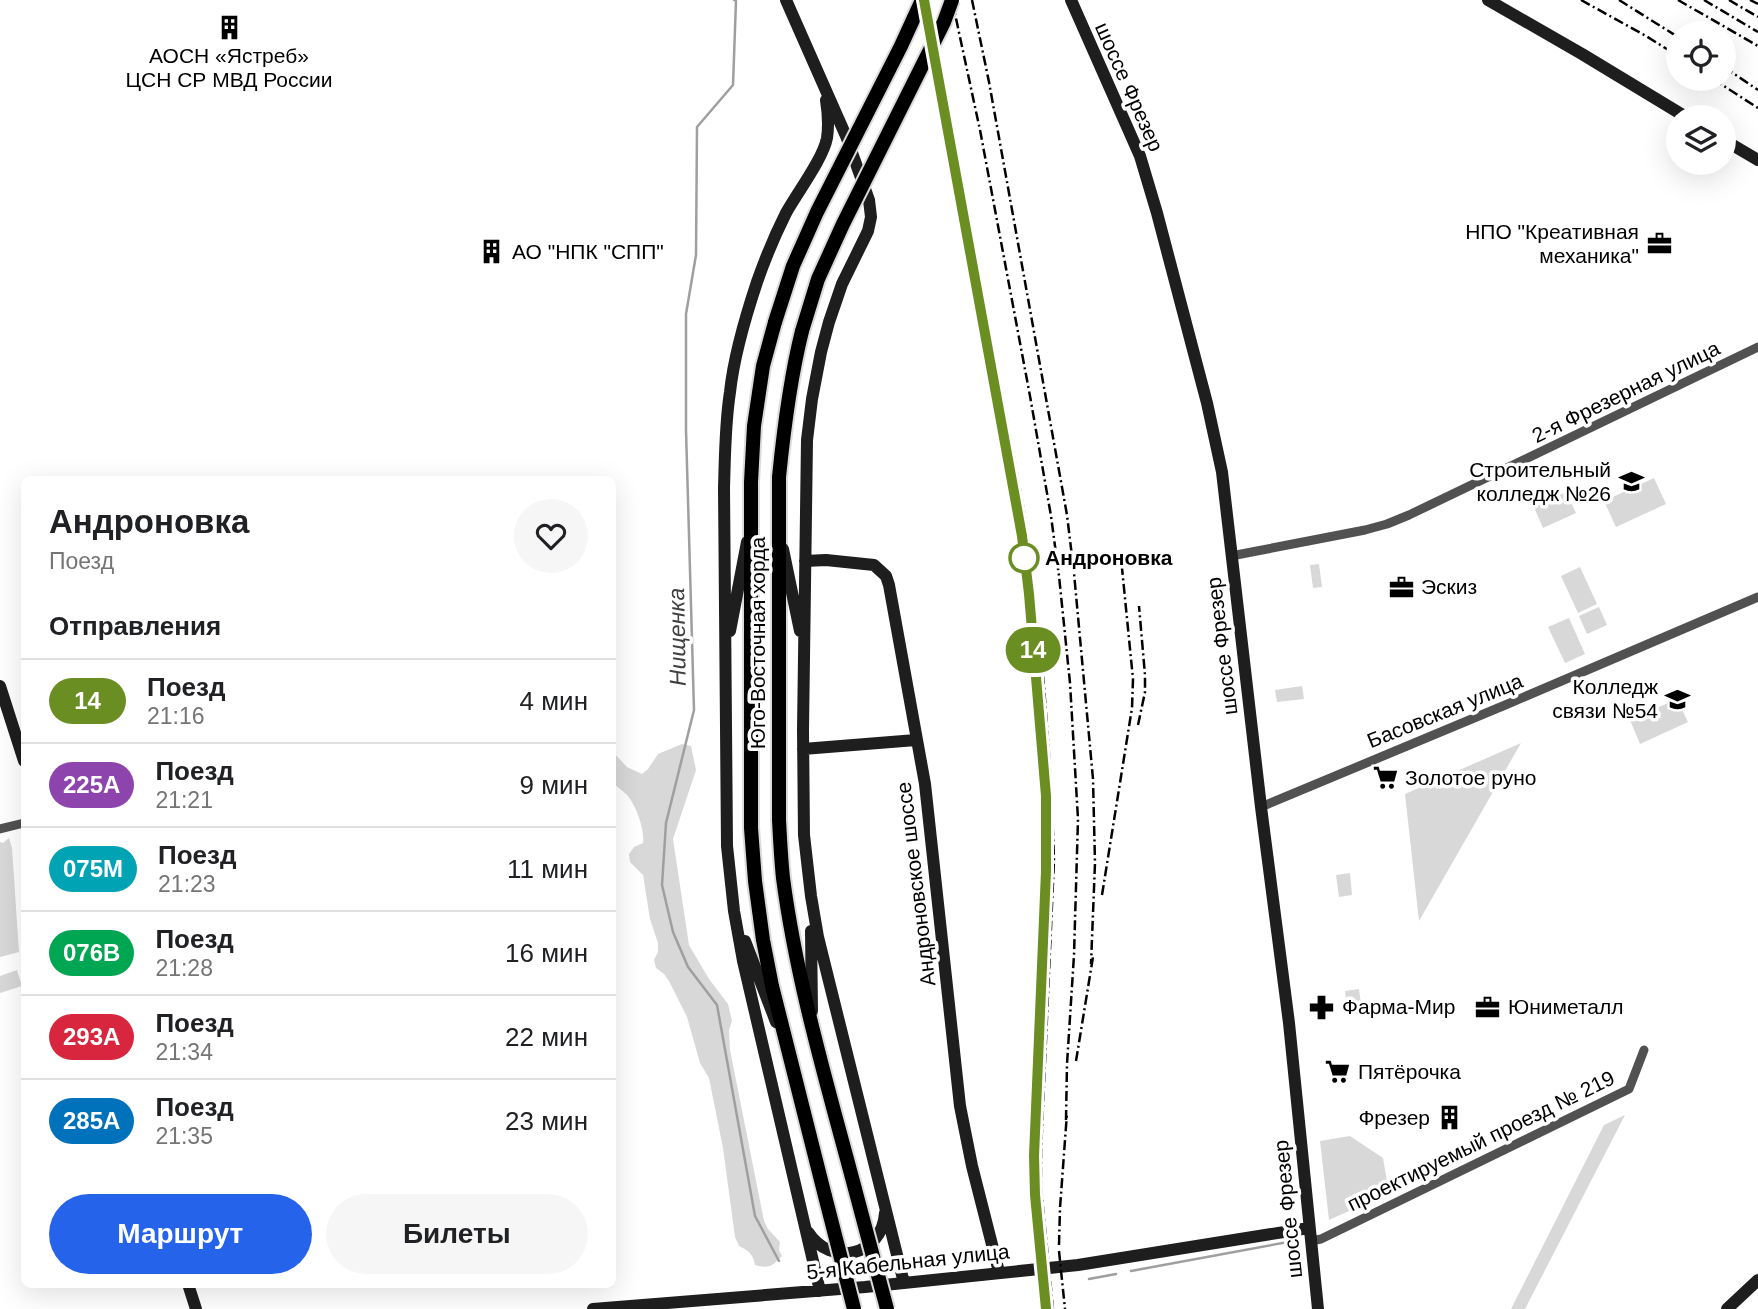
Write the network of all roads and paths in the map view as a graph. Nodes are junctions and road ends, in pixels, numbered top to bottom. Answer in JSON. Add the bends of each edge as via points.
{"nodes":[{"id":1,"x":786,"y":0,"type":"edge"},
{"id":2,"x":922,"y":0,"type":"edge"},
{"id":3,"x":952,"y":0,"type":"edge"},
{"id":4,"x":1071,"y":0,"type":"edge"},
{"id":5,"x":1488,"y":0,"type":"edge"},
{"id":6,"x":824,"y":86,"type":"junction"},
{"id":7,"x":1666,"y":105,"type":"edge"},
{"id":8,"x":1736,"y":147,"type":"edge"},
{"id":9,"x":1758,"y":160,"type":"edge"},
{"id":10,"x":809,"y":175,"type":"junction"},
{"id":11,"x":861,"y":178,"type":"junction"},
{"id":12,"x":1758,"y":347,"type":"edge"},
{"id":13,"x":751,"y":518,"type":"junction"},
{"id":14,"x":779,"y":530,"type":"junction"},
{"id":15,"x":1231,"y":556,"type":"junction"},
{"id":16,"x":805,"y":561,"type":"junction"},
{"id":17,"x":1758,"y":597,"type":"edge"},
{"id":18,"x":804,"y":655,"type":"junction"},
{"id":19,"x":725,"y":659,"type":"junction"},
{"id":20,"x":0,"y":686,"type":"edge"},
{"id":21,"x":916,"y":740,"type":"junction"},
{"id":22,"x":803,"y":749,"type":"junction"},
{"id":23,"x":21,"y":752,"type":"edge"},
{"id":24,"x":1261,"y":807,"type":"junction"},
{"id":25,"x":21,"y":824,"type":"edge"},
{"id":26,"x":0,"y":829,"type":"edge"},
{"id":27,"x":811,"y":896,"type":"junction"},
{"id":28,"x":734,"y":911,"type":"junction"},
{"id":29,"x":812,"y":1025,"type":"junction"},
{"id":30,"x":1644,"y":1050,"type":"dead end"},
{"id":31,"x":794,"y":1072,"type":"junction"},
{"id":32,"x":884,"y":1203,"type":"junction"},
{"id":33,"x":804,"y":1222,"type":"junction"},
{"id":34,"x":1310,"y":1235,"type":"junction"},
{"id":35,"x":999,"y":1272,"type":"junction"},
{"id":36,"x":1758,"y":1280,"type":"edge"},
{"id":37,"x":904,"y":1283,"type":"junction"},
{"id":38,"x":189,"y":1288,"type":"edge"},
{"id":39,"x":820,"y":1291,"type":"junction"},
{"id":40,"x":196,"y":1309,"type":"edge"},
{"id":41,"x":593,"y":1309,"type":"edge"},
{"id":42,"x":854,"y":1309,"type":"edge"},
{"id":43,"x":887,"y":1309,"type":"edge"},
{"id":44,"x":1318,"y":1309,"type":"edge"},
{"id":45,"x":1727,"y":1309,"type":"edge"}],
"edges":[{"from":1,"to":6,"type":"street"},
{"from":2,"to":13,"type":"main road","name":"Юго-Восточная хорда","bridge":true,"via":[[793,266],[763,366],[754,426]]},
{"from":3,"to":14,"type":"main road","name":"Юго-Восточная хорда","bridge":true,"via":[[818,279],[792,373],[784,424]]},
{"from":4,"to":15,"type":"street","name":"шоссе Фрезер","via":[[1140,156],[1157,213],[1208,403],[1222,472]]},
{"from":5,"to":7,"type":"street"},
{"from":6,"to":10,"type":"street","via":[[827,139]]},
{"from":6,"to":11,"type":"street"},
{"from":8,"to":9,"type":"street"},
{"from":10,"to":11,"type":"street","via":[[822,164],[837,161]]},
{"from":10,"to":19,"type":"street","via":[[757,281],[730,389],[725,431]]},
{"from":11,"to":16,"type":"street","via":[[869,200],[868,231],[829,322],[812,399]]},
{"from":12,"to":15,"type":"street","name":"2-я Фрезерная улица","via":[[1387,524]]},
{"from":13,"to":19,"type":"street"},
{"from":13,"to":31,"type":"main road","name":"Юго-Восточная хорда","via":[[750,769],[755,881],[772,986]]},
{"from":14,"to":18,"type":"street"},
{"from":14,"to":29,"type":"main road","name":"Юго-Восточная хорда","via":[[779,820],[791,933]]},
{"from":15,"to":24,"type":"street","name":"шоссе Фрезер"},
{"from":16,"to":18,"type":"street"},
{"from":16,"to":21,"type":"street","name":"Андроновское шоссе","via":[[874,565],[886,576]]},
{"from":17,"to":24,"type":"street","name":"Басовская улица"},
{"from":18,"to":22,"type":"street"},
{"from":19,"to":28,"type":"street","via":[[727,846]]},
{"from":20,"to":23,"type":"street"},
{"from":21,"to":22,"type":"street"},
{"from":21,"to":35,"type":"street","name":"Андроновское шоссе","via":[[925,784],[960,1106]]},
{"from":22,"to":27,"type":"street","via":[[804,835]]},
{"from":24,"to":34,"type":"street","name":"шоссе Фрезер"},
{"from":25,"to":26,"type":"street"},
{"from":27,"to":29,"type":"street"},
{"from":27,"to":32,"type":"street"},
{"from":28,"to":31,"type":"street"},
{"from":28,"to":33,"type":"street"},
{"from":29,"to":43,"type":"main road","name":"Юго-Восточная хорда","bridge":true},
{"from":30,"to":34,"type":"street","name":"проектируемый проезд № 219","via":[[1629,1089],[1321,1239]]},
{"from":31,"to":42,"type":"main road","name":"Юго-Восточная хорда","bridge":true},
{"from":32,"to":33,"type":"street","via":[[884,1224],[877,1237],[854,1252],[840,1254],[820,1246]]},
{"from":32,"to":37,"type":"street"},
{"from":33,"to":39,"type":"street"},
{"from":34,"to":35,"type":"street","name":"5-я Кабельная улица"},
{"from":34,"to":44,"type":"street","name":"шоссе Фрезер"},
{"from":35,"to":37,"type":"street","name":"5-я Кабельная улица"},
{"from":36,"to":45,"type":"street"},
{"from":37,"to":39,"type":"street","name":"5-я Кабельная улица"},
{"from":38,"to":40,"type":"street"},
{"from":39,"to":41,"type":"street","name":"5-я Кабельная улица"}]}
